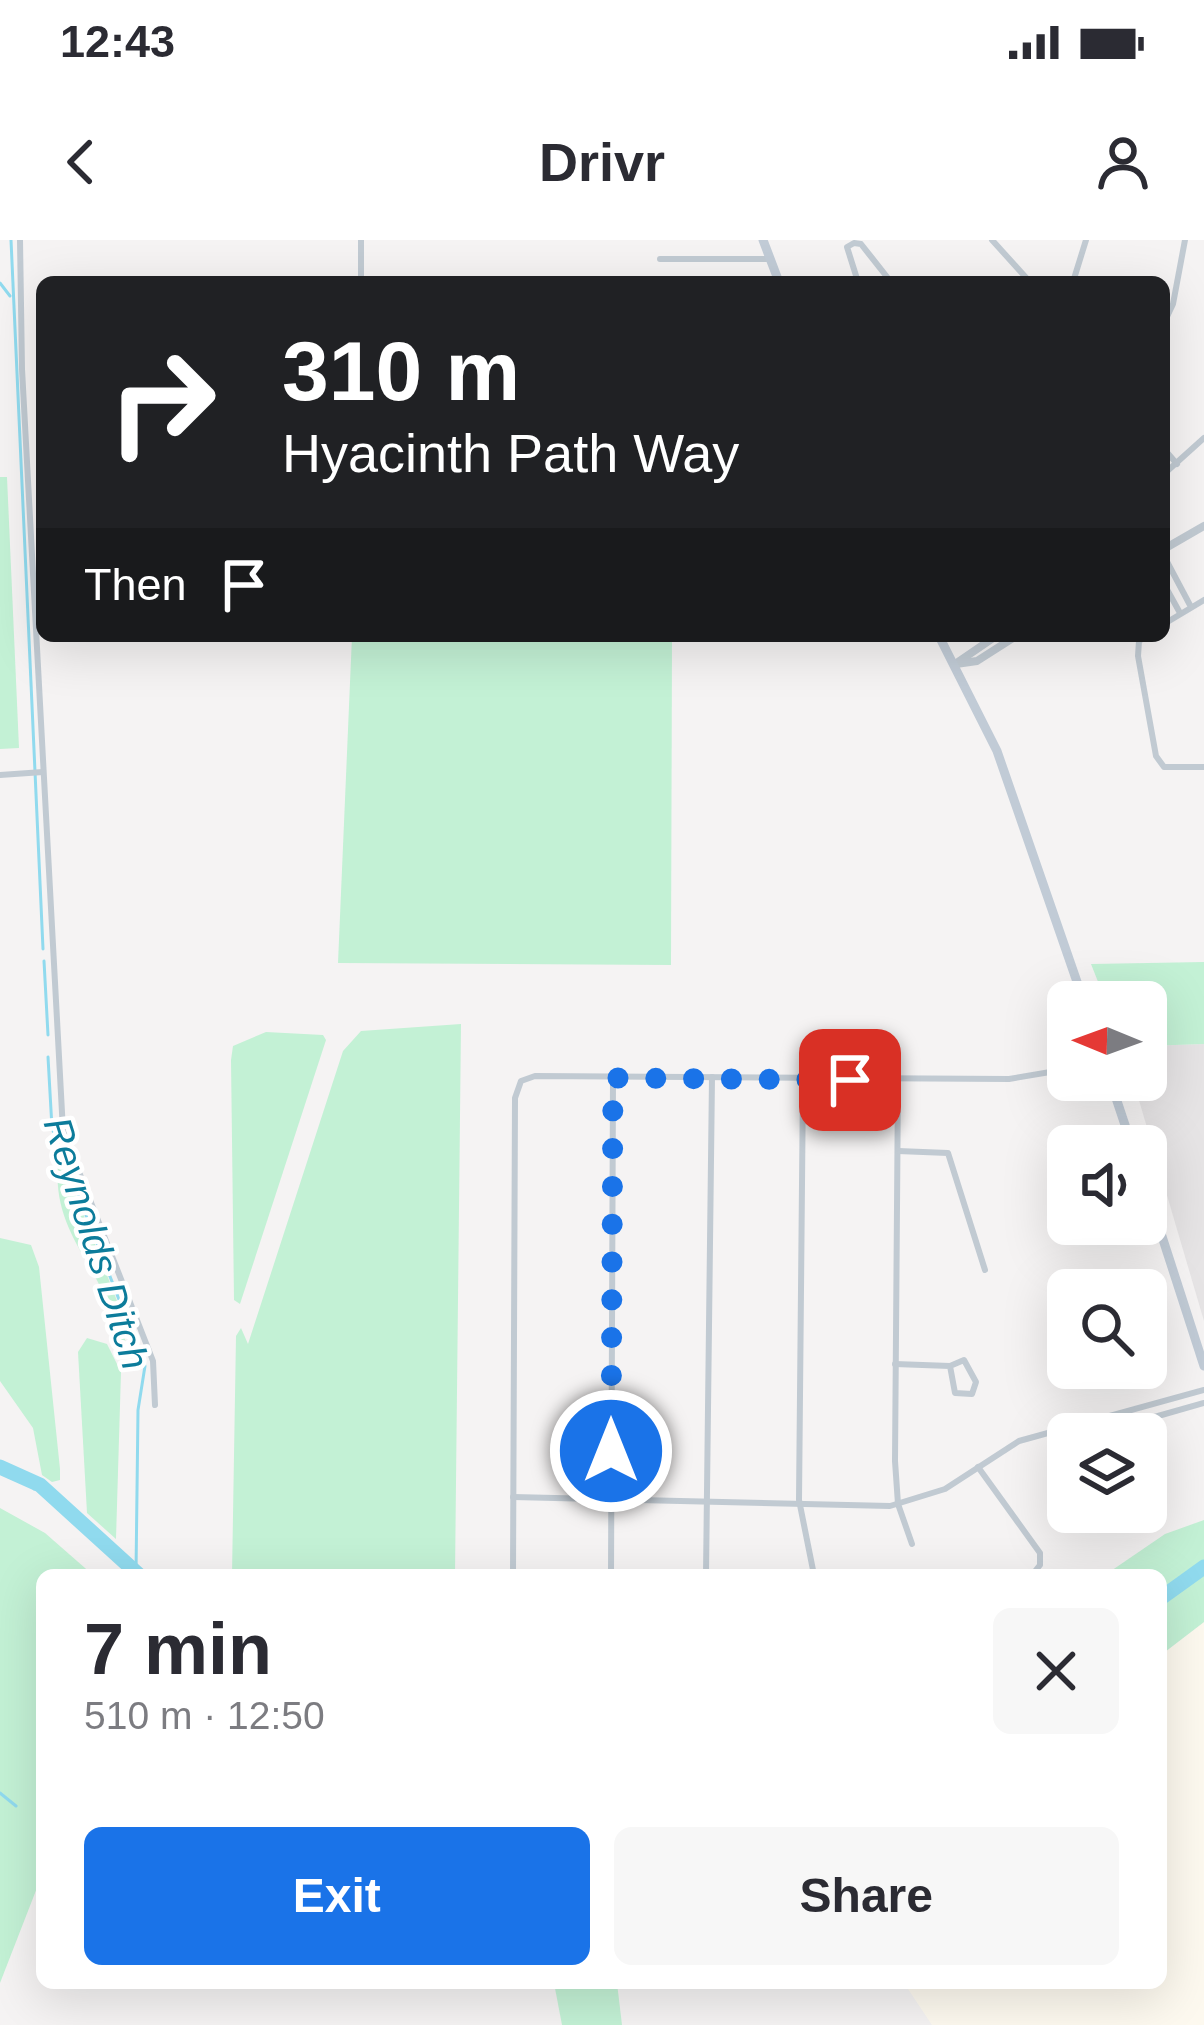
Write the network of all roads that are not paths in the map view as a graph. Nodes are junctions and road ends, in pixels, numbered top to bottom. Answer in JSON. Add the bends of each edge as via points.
{"nodes":[{"id":1,"x":20,"y":240,"type":"edge"},
{"id":2,"x":361,"y":240,"type":"edge"},
{"id":3,"x":763,"y":240,"type":"edge"},
{"id":4,"x":992,"y":240,"type":"edge"},
{"id":5,"x":1086,"y":240,"type":"edge"},
{"id":6,"x":1185,"y":240,"type":"edge"},
{"id":7,"x":660,"y":259,"type":"dead end"},
{"id":8,"x":770,"y":259,"type":"junction"},
{"id":9,"x":361,"y":276,"type":"edge"},
{"id":10,"x":777,"y":276,"type":"edge"},
{"id":11,"x":856,"y":276,"type":"edge"},
{"id":12,"x":886,"y":276,"type":"edge"},
{"id":13,"x":1025,"y":276,"type":"edge"},
{"id":14,"x":1075,"y":276,"type":"edge"},
{"id":15,"x":1170,"y":311,"type":"edge"},
{"id":16,"x":1204,"y":438,"type":"edge"},
{"id":17,"x":1170,"y":456,"type":"edge"},
{"id":18,"x":1178,"y":465,"type":"junction"},
{"id":19,"x":1170,"y":470,"type":"edge"},
{"id":20,"x":1204,"y":526,"type":"edge"},
{"id":21,"x":1170,"y":549,"type":"edge"},
{"id":22,"x":1170,"y":565,"type":"edge"},
{"id":23,"x":1170,"y":595,"type":"edge"},
{"id":24,"x":1204,"y":600,"type":"edge"},
{"id":25,"x":1191,"y":607,"type":"junction"},
{"id":26,"x":36,"y":610,"type":"edge"},
{"id":27,"x":1180,"y":613,"type":"junction"},
{"id":28,"x":1170,"y":620,"type":"edge"},
{"id":29,"x":37,"y":642,"type":"edge"},
{"id":30,"x":943,"y":642,"type":"edge"},
{"id":31,"x":987,"y":642,"type":"edge"},
{"id":32,"x":1007,"y":642,"type":"edge"},
{"id":33,"x":1143,"y":642,"type":"edge"},
{"id":34,"x":956,"y":664,"type":"junction"},
{"id":35,"x":1204,"y":767,"type":"edge"},
{"id":36,"x":43,"y":772,"type":"junction"},
{"id":37,"x":0,"y":775,"type":"edge"},
{"id":38,"x":1077,"y":981,"type":"edge"},
{"id":39,"x":1047,"y":1074,"type":"edge"},
{"id":40,"x":712,"y":1077,"type":"junction"},
{"id":41,"x":613,"y":1078,"type":"junction"},
{"id":42,"x":802,"y":1079,"type":"junction"},
{"id":43,"x":898,"y":1081,"type":"junction"},
{"id":44,"x":898,"y":1151,"type":"junction"},
{"id":45,"x":1165,"y":1245,"type":"edge"},
{"id":46,"x":986,"y":1270,"type":"dead end"},
{"id":47,"x":895,"y":1364,"type":"junction"},
{"id":48,"x":950,"y":1366,"type":"junction"},
{"id":49,"x":1204,"y":1366,"type":"edge"},
{"id":50,"x":1204,"y":1390,"type":"edge"},
{"id":51,"x":1204,"y":1403,"type":"edge"},
{"id":52,"x":155,"y":1405,"type":"dead end"},
{"id":53,"x":1122,"y":1413,"type":"edge"},
{"id":54,"x":1167,"y":1413,"type":"edge"},
{"id":55,"x":1047,"y":1434,"type":"edge"},
{"id":56,"x":978,"y":1466,"type":"junction"},
{"id":57,"x":513,"y":1497,"type":"junction"},
{"id":58,"x":610,"y":1498,"type":"junction"},
{"id":59,"x":705,"y":1498,"type":"junction"},
{"id":60,"x":799,"y":1500,"type":"junction"},
{"id":61,"x":898,"y":1504,"type":"junction"},
{"id":62,"x":912,"y":1544,"type":"dead end"},
{"id":63,"x":513,"y":1569,"type":"edge"},
{"id":64,"x":611,"y":1569,"type":"edge"},
{"id":65,"x":706,"y":1569,"type":"edge"},
{"id":66,"x":813,"y":1569,"type":"edge"},
{"id":67,"x":1036,"y":1569,"type":"edge"}],
"edges":[{"from":1,"to":26,"type":"street"},
{"from":2,"to":9,"type":"street"},
{"from":3,"to":8,"type":"main road"},
{"from":4,"to":13,"type":"street"},
{"from":5,"to":14,"type":"street"},
{"from":6,"to":15,"type":"street"},
{"from":7,"to":8,"type":"street"},
{"from":8,"to":10,"type":"main road"},
{"from":11,"to":12,"type":"street","via":[[847,247],[854,242]]},
{"from":16,"to":18,"type":"street"},
{"from":17,"to":18,"type":"street"},
{"from":18,"to":19,"type":"street"},
{"from":20,"to":21,"type":"street"},
{"from":22,"to":25,"type":"street"},
{"from":23,"to":27,"type":"street"},
{"from":24,"to":25,"type":"street"},
{"from":25,"to":27,"type":"street"},
{"from":27,"to":28,"type":"street"},
{"from":29,"to":36,"type":"street"},
{"from":30,"to":34,"type":"main road"},
{"from":31,"to":34,"type":"street"},
{"from":32,"to":34,"type":"street"},
{"from":33,"to":35,"type":"street","via":[[1156,756],[1164,767]]},
{"from":34,"to":38,"type":"main road","via":[[998,751]]},
{"from":36,"to":37,"type":"street"},
{"from":36,"to":52,"type":"street","via":[[63,1131],[153,1361]]},
{"from":39,"to":43,"type":"street"},
{"from":40,"to":41,"type":"street"},
{"from":40,"to":42,"type":"street"},
{"from":40,"to":59,"type":"street"},
{"from":41,"to":57,"type":"street","via":[[535,1076],[520,1082],[515,1098]]},
{"from":41,"to":58,"type":"street"},
{"from":42,"to":43,"type":"street"},
{"from":42,"to":60,"type":"street"},
{"from":43,"to":44,"type":"street"},
{"from":44,"to":46,"type":"street","via":[[948,1153]]},
{"from":44,"to":47,"type":"street"},
{"from":45,"to":49,"type":"main road"},
{"from":47,"to":48,"type":"street"},
{"from":47,"to":61,"type":"street"},
{"from":48,"to":48,"type":"street","via":[[969,1364],[972,1394],[956,1393]]},
{"from":50,"to":53,"type":"street"},
{"from":51,"to":54,"type":"street"},
{"from":55,"to":56,"type":"street"},
{"from":56,"to":61,"type":"street","via":[[940,1491]]},
{"from":56,"to":67,"type":"street","via":[[1041,1561]]},
{"from":57,"to":58,"type":"street"},
{"from":57,"to":63,"type":"street"},
{"from":58,"to":59,"type":"street"},
{"from":58,"to":64,"type":"street"},
{"from":59,"to":60,"type":"street"},
{"from":59,"to":65,"type":"street"},
{"from":60,"to":61,"type":"street"},
{"from":60,"to":66,"type":"street"},
{"from":61,"to":62,"type":"street"}]}
